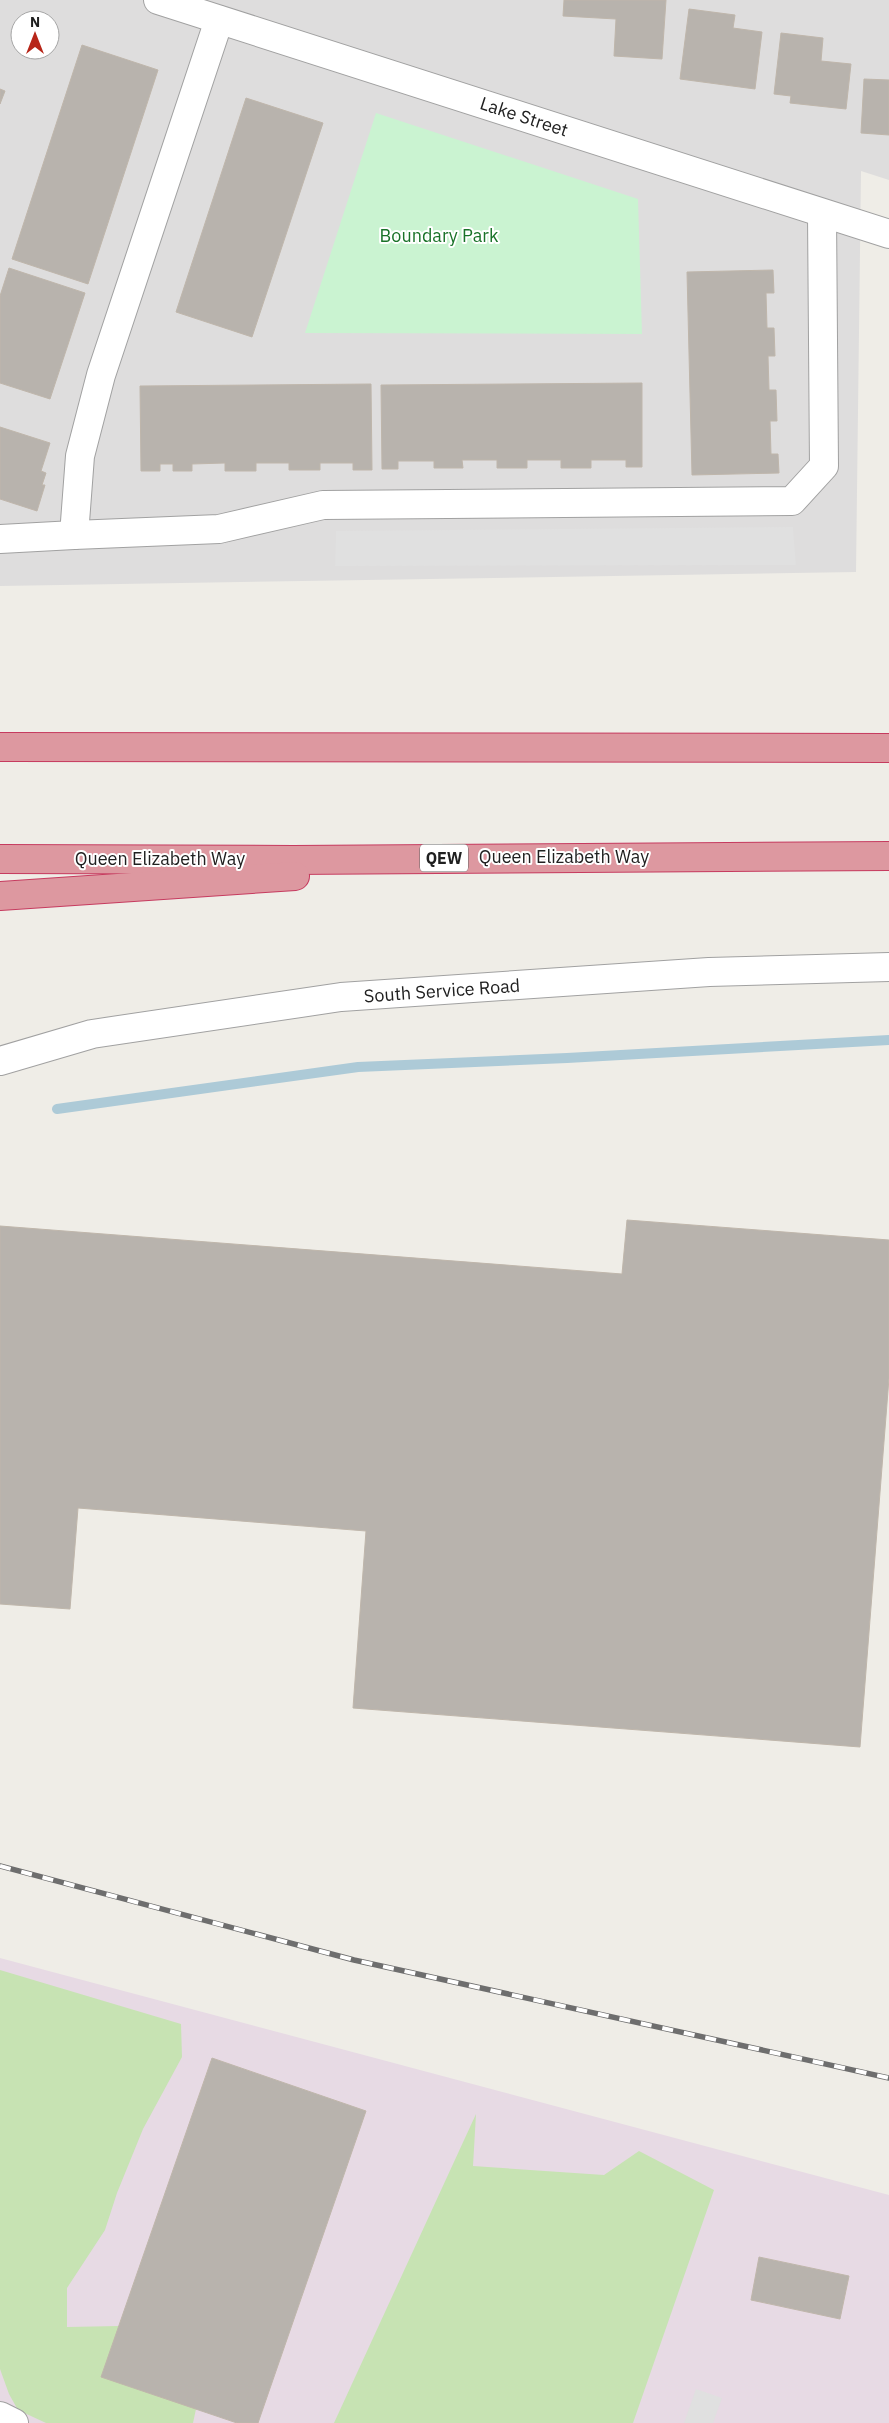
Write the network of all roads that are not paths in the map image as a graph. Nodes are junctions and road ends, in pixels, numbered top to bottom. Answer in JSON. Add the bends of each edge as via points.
{"nodes":[{"id":1,"x":158,"y":0,"type":"edge"},
{"id":2,"x":219,"y":20,"type":"junction"},
{"id":3,"x":822,"y":214,"type":"junction"},
{"id":4,"x":889,"y":234,"type":"edge"},
{"id":5,"x":74,"y":535,"type":"junction"},
{"id":6,"x":0,"y":539,"type":"edge"},
{"id":7,"x":0,"y":747,"type":"edge"},
{"id":8,"x":889,"y":748,"type":"edge"},
{"id":9,"x":889,"y":856,"type":"edge"},
{"id":10,"x":585,"y":857,"type":"junction"},
{"id":11,"x":0,"y":859,"type":"edge"},
{"id":12,"x":0,"y":896,"type":"edge"},
{"id":13,"x":889,"y":967,"type":"edge"},
{"id":14,"x":0,"y":1061,"type":"edge"}],
"edges":[{"from":1,"to":2,"type":"street","name":"Lake Street"},
{"from":2,"to":3,"type":"street","name":"Lake Street"},
{"from":2,"to":5,"type":"street","via":[[100,375],[80,456]]},
{"from":3,"to":4,"type":"street","name":"Lake Street"},
{"from":3,"to":5,"type":"street","via":[[824,466],[792,501],[323,505],[219,529]]},
{"from":5,"to":6,"type":"street"},
{"from":7,"to":8,"type":"highway"},
{"from":9,"to":10,"type":"highway","name":"Queen Elizabeth Way","number":"QEW"},
{"from":10,"to":11,"type":"highway","name":"Queen Elizabeth Way","number":"QEW"},
{"from":10,"to":12,"type":"highway"},
{"from":13,"to":14,"type":"street","name":"South Service Road","via":[[709,972],[341,998],[92,1034]]}]}
